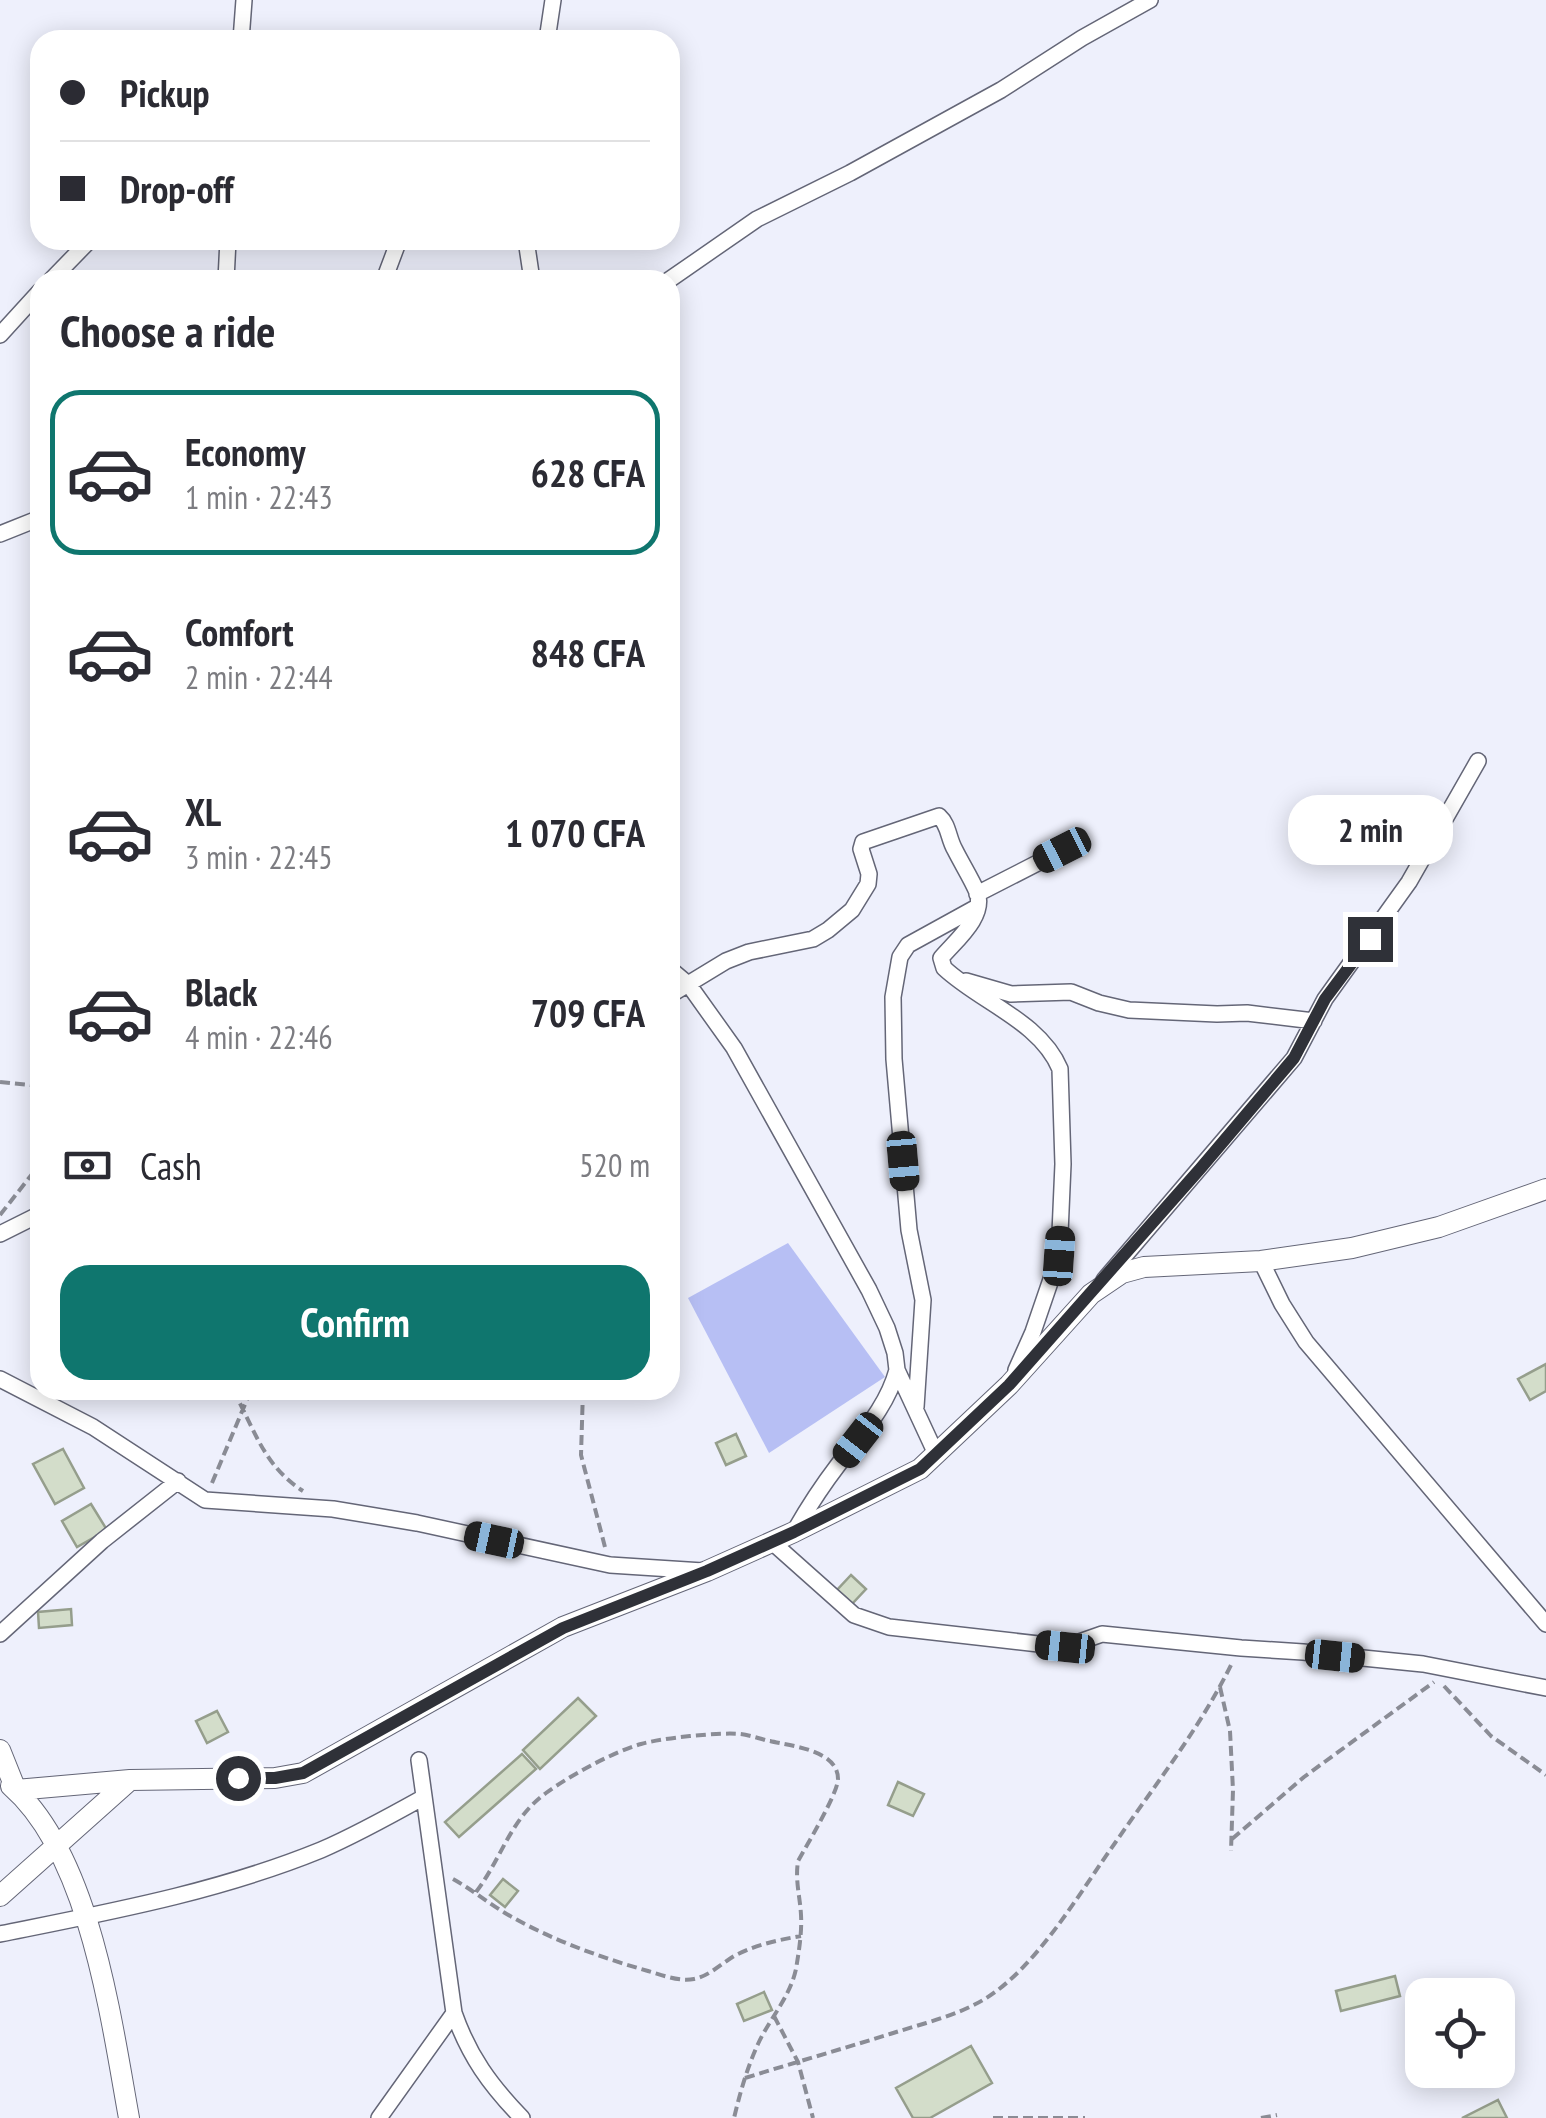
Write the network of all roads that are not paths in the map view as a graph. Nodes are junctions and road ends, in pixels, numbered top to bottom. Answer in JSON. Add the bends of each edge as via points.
{"nodes":[{"id":1,"x":244,"y":0,"type":"edge"},
{"id":2,"x":553,"y":0,"type":"edge"},
{"id":3,"x":1150,"y":0,"type":"edge"},
{"id":4,"x":242,"y":30,"type":"edge"},
{"id":5,"x":548,"y":30,"type":"edge"},
{"id":6,"x":80,"y":250,"type":"edge"},
{"id":7,"x":61,"y":270,"type":"edge"},
{"id":8,"x":680,"y":273,"type":"edge"},
{"id":9,"x":30,"y":302,"type":"edge"},
{"id":10,"x":0,"y":334,"type":"edge"},
{"id":11,"x":30,"y":522,"type":"edge"},
{"id":12,"x":0,"y":534,"type":"edge"},
{"id":13,"x":1478,"y":761,"type":"dead end"},
{"id":14,"x":1062,"y":850,"type":"dead end"},
{"id":15,"x":978,"y":900,"type":"junction"},
{"id":16,"x":680,"y":976,"type":"edge"},
{"id":17,"x":953,"y":977,"type":"junction"},
{"id":18,"x":690,"y":985,"type":"junction"},
{"id":19,"x":680,"y":990,"type":"edge"},
{"id":20,"x":1314,"y":1021,"type":"junction"},
{"id":21,"x":1546,"y":1189,"type":"edge"},
{"id":22,"x":30,"y":1219,"type":"edge"},
{"id":23,"x":0,"y":1234,"type":"edge"},
{"id":24,"x":1260,"y":1261,"type":"junction"},
{"id":25,"x":1091,"y":1294,"type":"junction"},
{"id":26,"x":897,"y":1370,"type":"junction"},
{"id":27,"x":0,"y":1379,"type":"edge"},
{"id":28,"x":1009,"y":1385,"type":"junction"},
{"id":29,"x":30,"y":1394,"type":"edge"},
{"id":30,"x":41,"y":1400,"type":"edge"},
{"id":31,"x":916,"y":1411,"type":"junction"},
{"id":32,"x":936,"y":1454,"type":"junction"},
{"id":33,"x":178,"y":1481,"type":"junction"},
{"id":34,"x":794,"y":1532,"type":"junction"},
{"id":35,"x":772,"y":1542,"type":"junction"},
{"id":36,"x":707,"y":1571,"type":"junction"},
{"id":37,"x":1546,"y":1624,"type":"edge"},
{"id":38,"x":0,"y":1634,"type":"edge"},
{"id":39,"x":1546,"y":1688,"type":"edge"},
{"id":40,"x":0,"y":1750,"type":"edge"},
{"id":41,"x":419,"y":1760,"type":"dead end"},
{"id":42,"x":130,"y":1780,"type":"junction"},
{"id":43,"x":8,"y":1784,"type":"edge"},
{"id":44,"x":424,"y":1797,"type":"junction"},
{"id":45,"x":56,"y":1846,"type":"junction"},
{"id":46,"x":0,"y":1896,"type":"edge"},
{"id":47,"x":86,"y":1916,"type":"junction"},
{"id":48,"x":0,"y":1934,"type":"edge"},
{"id":49,"x":454,"y":2013,"type":"junction"},
{"id":50,"x":129,"y":2118,"type":"edge"},
{"id":51,"x":380,"y":2118,"type":"edge"},
{"id":52,"x":522,"y":2118,"type":"edge"}],
"edges":[{"from":1,"to":4,"type":"street"},
{"from":2,"to":5,"type":"street"},
{"from":3,"to":8,"type":"street","via":[[1001,90],[758,219]]},
{"from":6,"to":7,"type":"street"},
{"from":9,"to":10,"type":"street"},
{"from":11,"to":12,"type":"street"},
{"from":13,"to":20,"type":"street","via":[[1409,882]]},
{"from":14,"to":15,"type":"street"},
{"from":15,"to":17,"type":"street","via":[[975,916],[941,958]]},
{"from":15,"to":18,"type":"street","via":[[947,825],[933,817],[863,842],[868,884],[828,930],[726,961]]},
{"from":15,"to":31,"type":"street","via":[[908,945],[893,998],[910,1230],[923,1300]]},
{"from":16,"to":18,"type":"street"},
{"from":17,"to":20,"type":"street","via":[[1011,994],[1072,992],[1129,1010]]},
{"from":17,"to":28,"type":"street","via":[[1025,1026],[1060,1070],[1059,1256]]},
{"from":18,"to":19,"type":"street"},
{"from":18,"to":26,"type":"street","via":[[742,1062],[869,1290]]},
{"from":20,"to":25,"type":"street","via":[[1294,1058]]},
{"from":21,"to":24,"type":"street","via":[[1438,1227]]},
{"from":22,"to":23,"type":"street"},
{"from":24,"to":25,"type":"street","via":[[1144,1267]]},
{"from":24,"to":37,"type":"street","via":[[1306,1342]]},
{"from":25,"to":28,"type":"street"},
{"from":26,"to":31,"type":"street"},
{"from":26,"to":34,"type":"street","via":[[879,1412]]},
{"from":27,"to":29,"type":"street"},
{"from":28,"to":32,"type":"street"},
{"from":30,"to":33,"type":"street"},
{"from":31,"to":32,"type":"street"},
{"from":32,"to":34,"type":"street","via":[[920,1469]]},
{"from":33,"to":36,"type":"street","via":[[205,1500],[350,1512],[610,1564]]},
{"from":33,"to":38,"type":"street"},
{"from":34,"to":35,"type":"street"},
{"from":35,"to":36,"type":"street"},
{"from":35,"to":39,"type":"street","via":[[854,1615],[889,1626],[1065,1647],[1102,1634],[1304,1652],[1423,1664]]},
{"from":36,"to":42,"type":"street","via":[[563,1628],[303,1773]]},
{"from":40,"to":43,"type":"street"},
{"from":41,"to":44,"type":"street"},
{"from":42,"to":43,"type":"street"},
{"from":42,"to":45,"type":"street"},
{"from":43,"to":45,"type":"street"},
{"from":44,"to":47,"type":"street","via":[[262,1872]]},
{"from":44,"to":49,"type":"street"},
{"from":45,"to":46,"type":"street"},
{"from":45,"to":47,"type":"street"},
{"from":47,"to":48,"type":"street"},
{"from":47,"to":50,"type":"street"},
{"from":49,"to":51,"type":"street"},
{"from":49,"to":52,"type":"street","via":[[468,2050]]}]}
